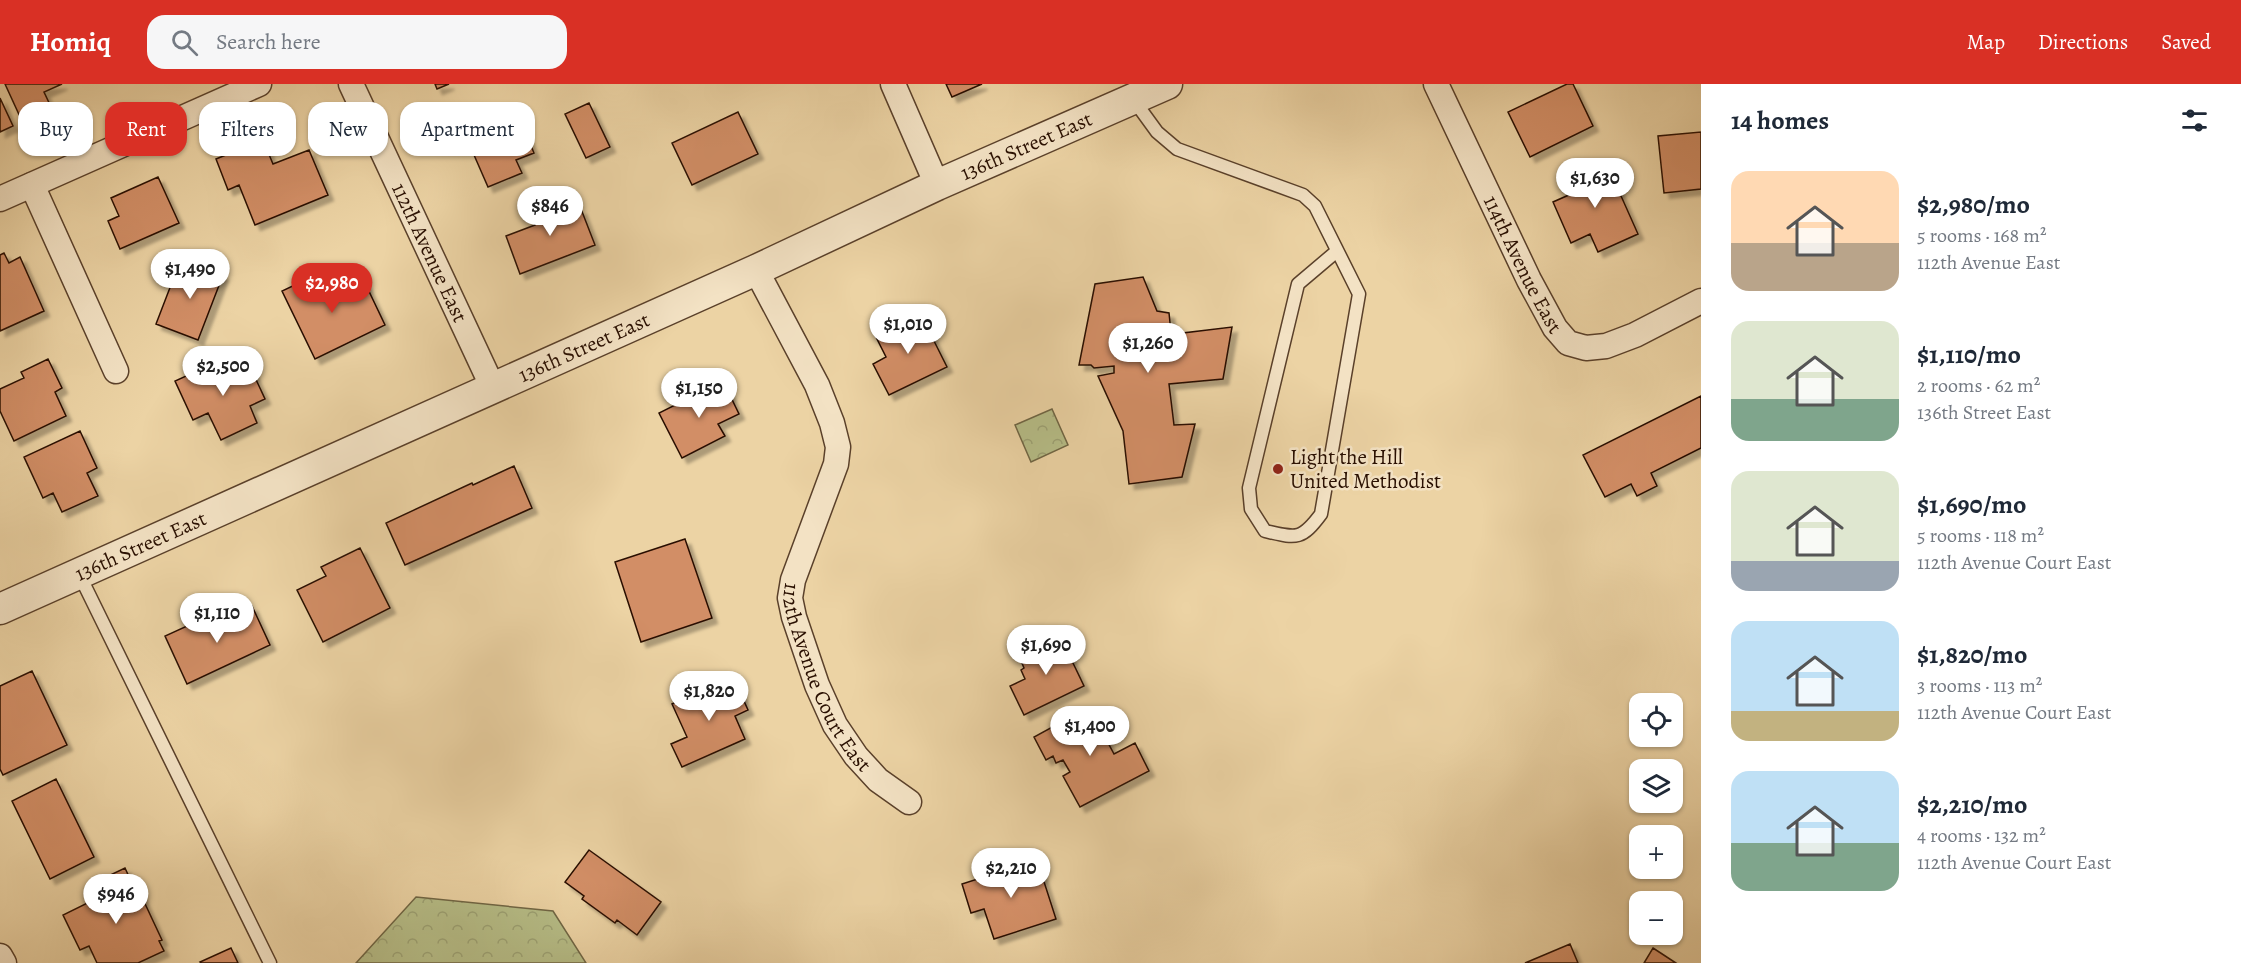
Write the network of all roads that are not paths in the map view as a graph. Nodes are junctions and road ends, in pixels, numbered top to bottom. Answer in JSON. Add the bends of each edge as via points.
{"nodes":[{"id":1,"x":259,"y":84,"type":"edge"},
{"id":2,"x":351,"y":84,"type":"edge"},
{"id":3,"x":893,"y":84,"type":"edge"},
{"id":4,"x":1167,"y":84,"type":"edge"},
{"id":5,"x":1436,"y":84,"type":"edge"},
{"id":6,"x":1132,"y":99,"type":"junction"},
{"id":7,"x":32,"y":185,"type":"junction"},
{"id":8,"x":937,"y":185,"type":"junction"},
{"id":9,"x":0,"y":200,"type":"edge"},
{"id":10,"x":1337,"y":251,"type":"junction"},
{"id":11,"x":756,"y":270,"type":"junction"},
{"id":12,"x":1701,"y":301,"type":"edge"},
{"id":13,"x":116,"y":371,"type":"dead end"},
{"id":14,"x":493,"y":388,"type":"junction"},
{"id":15,"x":79,"y":574,"type":"junction"},
{"id":16,"x":0,"y":609,"type":"edge"},
{"id":17,"x":909,"y":801,"type":"dead end"},
{"id":18,"x":0,"y":956,"type":"edge"},
{"id":19,"x":4,"y":963,"type":"edge"},
{"id":20,"x":270,"y":963,"type":"edge"}],
"edges":[{"from":1,"to":7,"type":"street"},
{"from":2,"to":14,"type":"street","name":"112th Avenue East"},
{"from":3,"to":8,"type":"street"},
{"from":4,"to":6,"type":"street","name":"136th Street East"},
{"from":5,"to":12,"type":"street","name":"114th Avenue East","via":[[1529,280],[1555,328],[1568,343],[1586,348],[1606,346]]},
{"from":6,"to":8,"type":"street","name":"136th Street East"},
{"from":6,"to":10,"type":"lane","via":[[1156,132],[1177,149],[1303,195],[1315,206]]},
{"from":7,"to":9,"type":"street"},
{"from":7,"to":13,"type":"street"},
{"from":8,"to":11,"type":"street","name":"136th Street East"},
{"from":10,"to":10,"type":"lane","via":[[1359,294],[1322,514],[1308,531],[1291,537],[1265,531],[1251,509],[1249,488],[1298,284]]},
{"from":11,"to":14,"type":"street","name":"136th Street East"},
{"from":11,"to":17,"type":"street","name":"112th Avenue Court East","via":[[817,385],[838,447],[836,464],[793,580],[790,598],[794,617],[835,725],[878,780]]},
{"from":14,"to":15,"type":"street","name":"136th Street East"},
{"from":15,"to":16,"type":"street","name":"136th Street East"},
{"from":15,"to":20,"type":"lane"},
{"from":18,"to":19,"type":"street"}]}
